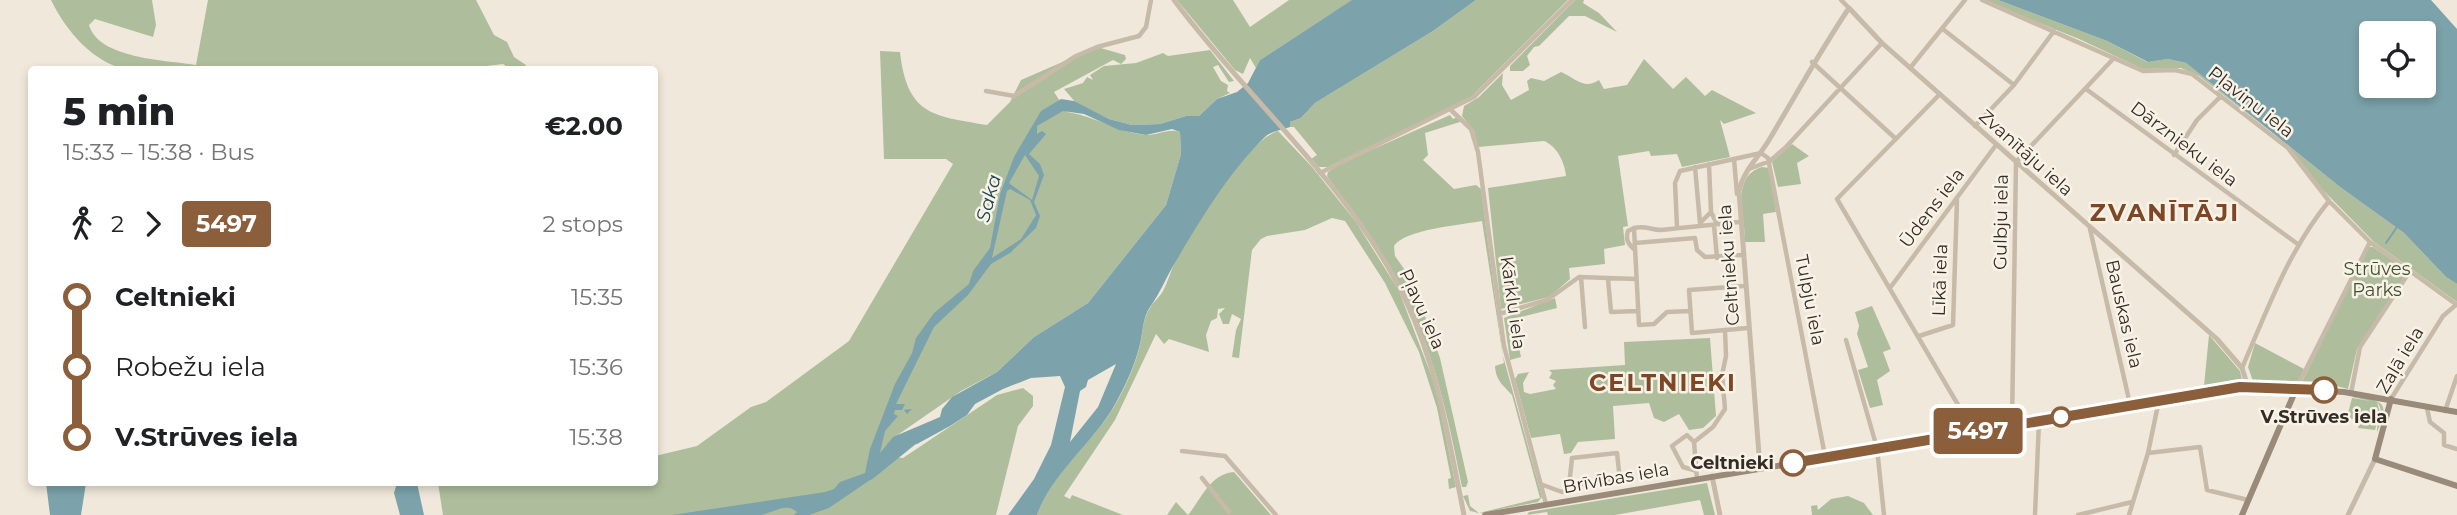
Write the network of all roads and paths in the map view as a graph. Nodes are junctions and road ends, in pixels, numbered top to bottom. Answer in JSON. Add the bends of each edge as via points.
{"nodes":[{"id":1,"x":1151,"y":0,"type":"edge"},
{"id":2,"x":1174,"y":0,"type":"edge"},
{"id":3,"x":1572,"y":0,"type":"edge"},
{"id":4,"x":1841,"y":0,"type":"edge"},
{"id":5,"x":1963,"y":0,"type":"edge"},
{"id":6,"x":1982,"y":0,"type":"edge"},
{"id":7,"x":1849,"y":8,"type":"junction"},
{"id":8,"x":1944,"y":30,"type":"junction"},
{"id":9,"x":2054,"y":31,"type":"junction"},
{"id":10,"x":1882,"y":43,"type":"junction"},
{"id":11,"x":2114,"y":58,"type":"junction"},
{"id":12,"x":1812,"y":62,"type":"junction"},
{"id":13,"x":1910,"y":68,"type":"junction"},
{"id":14,"x":2014,"y":85,"type":"junction"},
{"id":15,"x":1840,"y":88,"type":"junction"},
{"id":16,"x":2086,"y":89,"type":"junction"},
{"id":17,"x":986,"y":91,"type":"dead end"},
{"id":18,"x":1940,"y":94,"type":"junction"},
{"id":19,"x":2220,"y":97,"type":"junction"},
{"id":20,"x":1451,"y":110,"type":"junction"},
{"id":21,"x":1975,"y":126,"type":"junction"},
{"id":22,"x":1896,"y":139,"type":"junction"},
{"id":23,"x":1996,"y":145,"type":"junction"},
{"id":24,"x":1761,"y":153,"type":"junction"},
{"id":25,"x":2174,"y":155,"type":"junction"},
{"id":26,"x":1734,"y":159,"type":"junction"},
{"id":27,"x":1770,"y":161,"type":"junction"},
{"id":28,"x":2016,"y":162,"type":"junction"},
{"id":29,"x":1709,"y":164,"type":"junction"},
{"id":30,"x":1695,"y":167,"type":"junction"},
{"id":31,"x":1748,"y":169,"type":"junction"},
{"id":32,"x":1320,"y":173,"type":"junction"},
{"id":33,"x":1738,"y":199,"type":"junction"},
{"id":34,"x":1957,"y":200,"type":"junction"},
{"id":35,"x":2329,"y":201,"type":"junction"},
{"id":36,"x":1712,"y":212,"type":"junction"},
{"id":37,"x":1740,"y":222,"type":"junction"},
{"id":38,"x":1700,"y":223,"type":"junction"},
{"id":39,"x":1716,"y":225,"type":"junction"},
{"id":40,"x":1677,"y":227,"type":"junction"},
{"id":41,"x":1634,"y":228,"type":"junction"},
{"id":42,"x":2090,"y":229,"type":"junction"},
{"id":43,"x":2370,"y":242,"type":"junction"},
{"id":44,"x":1635,"y":243,"type":"junction"},
{"id":45,"x":2299,"y":244,"type":"junction"},
{"id":46,"x":1635,"y":250,"type":"junction"},
{"id":47,"x":1742,"y":255,"type":"junction"},
{"id":48,"x":1717,"y":258,"type":"junction"},
{"id":49,"x":2410,"y":271,"type":"junction"},
{"id":50,"x":1581,"y":277,"type":"junction"},
{"id":51,"x":1608,"y":279,"type":"junction"},
{"id":52,"x":1636,"y":279,"type":"junction"},
{"id":53,"x":1744,"y":286,"type":"junction"},
{"id":54,"x":1890,"y":288,"type":"junction"},
{"id":55,"x":2457,"y":305,"type":"edge"},
{"id":56,"x":1638,"y":311,"type":"junction"},
{"id":57,"x":1690,"y":311,"type":"junction"},
{"id":58,"x":1499,"y":314,"type":"junction"},
{"id":59,"x":1585,"y":327,"type":"dead end"},
{"id":60,"x":1748,"y":328,"type":"junction"},
{"id":61,"x":1725,"y":330,"type":"junction"},
{"id":62,"x":1919,"y":336,"type":"junction"},
{"id":63,"x":1846,"y":340,"type":"dead end"},
{"id":64,"x":2242,"y":368,"type":"junction"},
{"id":65,"x":2457,"y":376,"type":"edge"},
{"id":66,"x":2248,"y":387,"type":"junction"},
{"id":67,"x":2297,"y":387,"type":"junction"},
{"id":68,"x":2351,"y":393,"type":"junction"},
{"id":69,"x":2391,"y":399,"type":"junction"},
{"id":70,"x":2160,"y":400,"type":"junction"},
{"id":71,"x":2130,"y":404,"type":"junction"},
{"id":72,"x":2427,"y":408,"type":"junction"},
{"id":73,"x":2445,"y":411,"type":"junction"},
{"id":74,"x":2457,"y":412,"type":"edge"},
{"id":75,"x":2039,"y":420,"type":"junction"},
{"id":76,"x":2012,"y":425,"type":"junction"},
{"id":77,"x":1974,"y":432,"type":"junction"},
{"id":78,"x":1694,"y":442,"type":"junction"},
{"id":79,"x":1877,"y":448,"type":"junction"},
{"id":80,"x":2457,"y":449,"type":"edge"},
{"id":81,"x":1182,"y":451,"type":"dead end"},
{"id":82,"x":2148,"y":453,"type":"junction"},
{"id":83,"x":1825,"y":456,"type":"junction"},
{"id":84,"x":2375,"y":459,"type":"junction"},
{"id":85,"x":1760,"y":468,"type":"junction"},
{"id":86,"x":1697,"y":475,"type":"junction"},
{"id":87,"x":1712,"y":476,"type":"junction"},
{"id":88,"x":1202,"y":478,"type":"dead end"},
{"id":89,"x":1620,"y":480,"type":"junction"},
{"id":90,"x":1543,"y":485,"type":"junction"},
{"id":91,"x":1569,"y":486,"type":"junction"},
{"id":92,"x":2457,"y":486,"type":"edge"},
{"id":93,"x":1622,"y":491,"type":"junction"},
{"id":94,"x":2248,"y":500,"type":"junction"},
{"id":95,"x":2132,"y":502,"type":"junction"},
{"id":96,"x":1546,"y":504,"type":"junction"},
{"id":97,"x":1229,"y":512,"type":"dead end"},
{"id":98,"x":1276,"y":515,"type":"edge"},
{"id":99,"x":1464,"y":515,"type":"edge"},
{"id":100,"x":1485,"y":515,"type":"edge"},
{"id":101,"x":1720,"y":515,"type":"edge"},
{"id":102,"x":1884,"y":515,"type":"edge"},
{"id":103,"x":2035,"y":515,"type":"edge"},
{"id":104,"x":2078,"y":515,"type":"edge"},
{"id":105,"x":2129,"y":515,"type":"edge"},
{"id":106,"x":2242,"y":515,"type":"edge"},
{"id":107,"x":2348,"y":515,"type":"edge"}],
"edges":[{"from":1,"to":17,"type":"street","via":[[1146,27],[1134,39],[1076,56],[1014,96]]},
{"from":2,"to":32,"type":"street","name":"Pļavu iela"},
{"from":3,"to":20,"type":"street","via":[[1474,97]]},
{"from":4,"to":7,"type":"street","name":"Zvanītāju iela"},
{"from":5,"to":8,"type":"street"},
{"from":6,"to":9,"type":"street","name":"Pļaviņu iela"},
{"from":7,"to":10,"type":"street","name":"Zvanītāju iela"},
{"from":7,"to":12,"type":"street","name":"Celtnieku iela"},
{"from":8,"to":13,"type":"street"},
{"from":8,"to":14,"type":"street"},
{"from":9,"to":11,"type":"street","name":"Pļaviņu iela"},
{"from":9,"to":14,"type":"street"},
{"from":10,"to":13,"type":"street","name":"Zvanītāju iela"},
{"from":10,"to":15,"type":"street"},
{"from":11,"to":16,"type":"street","name":"Gulbju iela"},
{"from":11,"to":19,"type":"street","name":"Pļaviņu iela","via":[[2147,72],[2186,71]]},
{"from":12,"to":15,"type":"street"},
{"from":12,"to":24,"type":"street","name":"Celtnieku iela"},
{"from":13,"to":18,"type":"street","name":"Zvanītāju iela"},
{"from":14,"to":21,"type":"street"},
{"from":15,"to":22,"type":"street"},
{"from":15,"to":27,"type":"street"},
{"from":16,"to":25,"type":"street","name":"Dārznieku iela"},
{"from":16,"to":28,"type":"street","name":"Gulbju iela"},
{"from":18,"to":21,"type":"street","name":"Zvanītāju iela"},
{"from":18,"to":22,"type":"street"},
{"from":19,"to":25,"type":"street","via":[[2197,120]]},
{"from":19,"to":35,"type":"street","name":"Pļaviņu iela","via":[[2288,148]]},
{"from":20,"to":32,"type":"street"},
{"from":20,"to":58,"type":"street","name":"Kārklu iela","via":[[1471,129],[1478,152]]},
{"from":21,"to":23,"type":"street","name":"Zvanītāju iela"},
{"from":22,"to":54,"type":"street","via":[[1837,200]]},
{"from":23,"to":28,"type":"street","name":"Zvanītāju iela"},
{"from":23,"to":34,"type":"street","name":"Ūdens iela"},
{"from":24,"to":26,"type":"street"},
{"from":24,"to":27,"type":"street"},
{"from":24,"to":31,"type":"street","name":"Celtnieku iela"},
{"from":25,"to":45,"type":"street","name":"Dārznieku iela"},
{"from":26,"to":29,"type":"street"},
{"from":26,"to":33,"type":"street"},
{"from":27,"to":31,"type":"street"},
{"from":27,"to":83,"type":"street","name":"Tulpju iela"},
{"from":28,"to":42,"type":"street","name":"Zvanītāju iela"},
{"from":28,"to":76,"type":"street","name":"Gulbju iela"},
{"from":29,"to":30,"type":"street"},
{"from":29,"to":36,"type":"street"},
{"from":30,"to":38,"type":"street"},
{"from":30,"to":40,"type":"street","via":[[1676,177]]},
{"from":31,"to":33,"type":"street","name":"Celtnieku iela"},
{"from":32,"to":99,"type":"street","name":"Pļavu iela","via":[[1348,206],[1389,270],[1420,335],[1440,394]]},
{"from":33,"to":37,"type":"street","name":"Celtnieku iela"},
{"from":34,"to":54,"type":"street","name":"Ūdens iela"},
{"from":34,"to":62,"type":"street","name":"Līkā iela","via":[[1953,325]]},
{"from":35,"to":43,"type":"street","name":"Pļaviņu iela"},
{"from":35,"to":45,"type":"street"},
{"from":36,"to":38,"type":"street"},
{"from":36,"to":39,"type":"street"},
{"from":37,"to":39,"type":"street"},
{"from":37,"to":47,"type":"street","name":"Celtnieku iela"},
{"from":38,"to":39,"type":"street"},
{"from":38,"to":40,"type":"street"},
{"from":39,"to":48,"type":"street"},
{"from":40,"to":41,"type":"street"},
{"from":41,"to":44,"type":"street"},
{"from":41,"to":46,"type":"street","via":[[1627,237]]},
{"from":42,"to":64,"type":"street","name":"Zvanītāju iela","via":[[2209,332]]},
{"from":42,"to":71,"type":"street","name":"Bauskas iela"},
{"from":43,"to":49,"type":"street","name":"Pļaviņu iela"},
{"from":43,"to":67,"type":"street"},
{"from":44,"to":46,"type":"street"},
{"from":44,"to":48,"type":"street","via":[[1695,239],[1701,255]]},
{"from":45,"to":64,"type":"street","via":[[2267,305]]},
{"from":46,"to":52,"type":"street"},
{"from":47,"to":48,"type":"street"},
{"from":47,"to":53,"type":"street","name":"Celtnieku iela"},
{"from":49,"to":55,"type":"street","name":"Pļaviņu iela"},
{"from":49,"to":68,"type":"street","via":[[2360,347]]},
{"from":50,"to":51,"type":"street"},
{"from":50,"to":58,"type":"street","via":[[1547,300]]},
{"from":50,"to":59,"type":"street"},
{"from":51,"to":52,"type":"street"},
{"from":51,"to":56,"type":"street","via":[[1611,312]]},
{"from":52,"to":56,"type":"street"},
{"from":53,"to":57,"type":"street","via":[[1689,290]]},
{"from":53,"to":60,"type":"street","name":"Celtnieku iela"},
{"from":54,"to":62,"type":"street"},
{"from":55,"to":69,"type":"street","name":"Zaļā iela","via":[[2443,316]]},
{"from":56,"to":57,"type":"street","via":[[1639,325],[1653,324],[1667,312]]},
{"from":57,"to":61,"type":"street","via":[[1692,333]]},
{"from":58,"to":90,"type":"street","name":"Kārklu iela","via":[[1518,403]]},
{"from":60,"to":61,"type":"street"},
{"from":60,"to":85,"type":"street","name":"Celtnieku iela"},
{"from":61,"to":78,"type":"street","via":[[1721,375],[1725,410]]},
{"from":62,"to":77,"type":"street"},
{"from":63,"to":79,"type":"street"},
{"from":64,"to":66,"type":"street","name":"Zvanītāju iela"},
{"from":65,"to":73,"type":"street"},
{"from":66,"to":67,"type":"main road","name":"Brīvības iela"},
{"from":66,"to":70,"type":"main road","name":"Brīvības iela"},
{"from":67,"to":68,"type":"main road","name":"Brīvības iela"},
{"from":67,"to":94,"type":"main road"},
{"from":68,"to":69,"type":"main road","name":"Brīvības iela"},
{"from":69,"to":72,"type":"main road","name":"Brīvības iela"},
{"from":69,"to":84,"type":"main road","name":"Zaļā iela"},
{"from":70,"to":71,"type":"main road","name":"Brīvības iela"},
{"from":70,"to":82,"type":"street"},
{"from":71,"to":75,"type":"main road","name":"Brīvības iela"},
{"from":72,"to":73,"type":"main road","name":"Brīvības iela"},
{"from":72,"to":80,"type":"street","via":[[2430,422],[2444,433],[2444,445]]},
{"from":73,"to":74,"type":"main road","name":"Brīvības iela"},
{"from":75,"to":76,"type":"main road","name":"Brīvības iela"},
{"from":75,"to":103,"type":"street"},
{"from":76,"to":77,"type":"main road","name":"Brīvības iela"},
{"from":77,"to":79,"type":"main road","name":"Brīvības iela"},
{"from":78,"to":86,"type":"street"},
{"from":78,"to":86,"type":"street","via":[[1687,435],[1672,446],[1684,467]]},
{"from":79,"to":83,"type":"main road","name":"Brīvības iela"},
{"from":79,"to":102,"type":"street"},
{"from":81,"to":98,"type":"street","via":[[1225,456]]},
{"from":82,"to":94,"type":"street","via":[[2200,447],[2207,489]]},
{"from":82,"to":95,"type":"street"},
{"from":83,"to":85,"type":"main road","name":"Brīvības iela"},
{"from":84,"to":92,"type":"main road"},
{"from":84,"to":107,"type":"street","name":"Zaļā iela"},
{"from":85,"to":87,"type":"main road","name":"Brīvības iela"},
{"from":86,"to":87,"type":"main road","name":"Brīvības iela"},
{"from":86,"to":93,"type":"main road","name":"Brīvības iela"},
{"from":87,"to":101,"type":"street"},
{"from":88,"to":97,"type":"street"},
{"from":89,"to":91,"type":"street"},
{"from":89,"to":91,"type":"street","via":[[1617,453],[1576,457],[1570,463]]},
{"from":89,"to":93,"type":"street"},
{"from":90,"to":91,"type":"street","via":[[1562,492]]},
{"from":90,"to":96,"type":"street","name":"Kārklu iela"},
{"from":93,"to":96,"type":"main road","name":"Brīvības iela"},
{"from":94,"to":106,"type":"main road"},
{"from":95,"to":104,"type":"street"},
{"from":95,"to":105,"type":"street"},
{"from":96,"to":100,"type":"main road","name":"Brīvības iela"}]}
